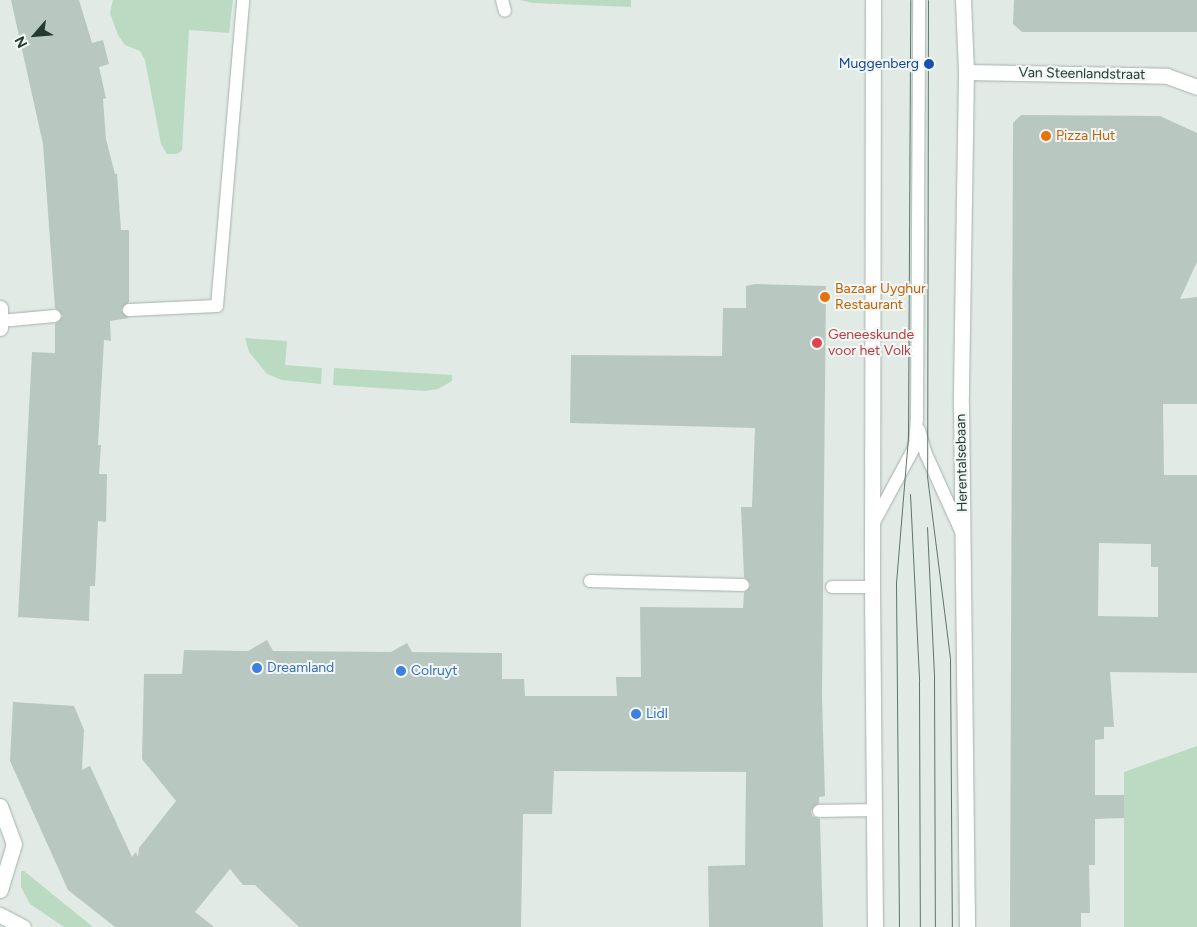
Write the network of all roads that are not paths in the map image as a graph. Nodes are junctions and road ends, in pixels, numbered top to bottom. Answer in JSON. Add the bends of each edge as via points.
{"nodes":[{"id":1,"x":243,"y":0,"type":"edge"},
{"id":2,"x":873,"y":0,"type":"edge"},
{"id":3,"x":919,"y":0,"type":"edge"},
{"id":4,"x":963,"y":0,"type":"edge"},
{"id":5,"x":966,"y":72,"type":"junction"},
{"id":6,"x":1197,"y":87,"type":"edge"},
{"id":7,"x":0,"y":308,"type":"edge"},
{"id":8,"x":129,"y":310,"type":"dead end"},
{"id":9,"x":55,"y":316,"type":"dead end"},
{"id":10,"x":0,"y":321,"type":"edge"},
{"id":11,"x":0,"y":328,"type":"edge"},
{"id":12,"x":917,"y":420,"type":"junction"},
{"id":13,"x":872,"y":526,"type":"junction"},
{"id":14,"x":963,"y":534,"type":"junction"},
{"id":15,"x":590,"y":581,"type":"dead end"},
{"id":16,"x":743,"y":584,"type":"dead end"},
{"id":17,"x":832,"y":587,"type":"dead end"},
{"id":18,"x":872,"y":588,"type":"junction"},
{"id":19,"x":0,"y":806,"type":"edge"},
{"id":20,"x":874,"y":810,"type":"junction"},
{"id":21,"x":820,"y":811,"type":"dead end"},
{"id":22,"x":0,"y":890,"type":"edge"},
{"id":23,"x":0,"y":915,"type":"edge"},
{"id":24,"x":23,"y":927,"type":"edge"},
{"id":25,"x":875,"y":927,"type":"edge"},
{"id":26,"x":967,"y":927,"type":"edge"}],
"edges":[{"from":1,"to":8,"type":"lane","via":[[217,306]]},
{"from":2,"to":13,"type":"main road"},
{"from":3,"to":12,"type":"lane"},
{"from":4,"to":5,"type":"main road","name":"Herentalsebaan"},
{"from":5,"to":6,"type":"main road","name":"Van Steenlandstraat","via":[[1167,76]]},
{"from":5,"to":14,"type":"main road","name":"Herentalsebaan"},
{"from":7,"to":10,"type":"main road"},
{"from":9,"to":10,"type":"lane"},
{"from":10,"to":11,"type":"main road"},
{"from":12,"to":13,"type":"lane","via":[[915,446]]},
{"from":12,"to":14,"type":"lane","via":[[926,454]]},
{"from":13,"to":18,"type":"main road"},
{"from":14,"to":26,"type":"main road","name":"Herentalsebaan"},
{"from":15,"to":16,"type":"lane"},
{"from":17,"to":18,"type":"lane"},
{"from":18,"to":20,"type":"main road"},
{"from":19,"to":22,"type":"main road","via":[[14,844]]},
{"from":20,"to":21,"type":"lane"},
{"from":20,"to":25,"type":"main road"},
{"from":23,"to":24,"type":"main road"}]}
